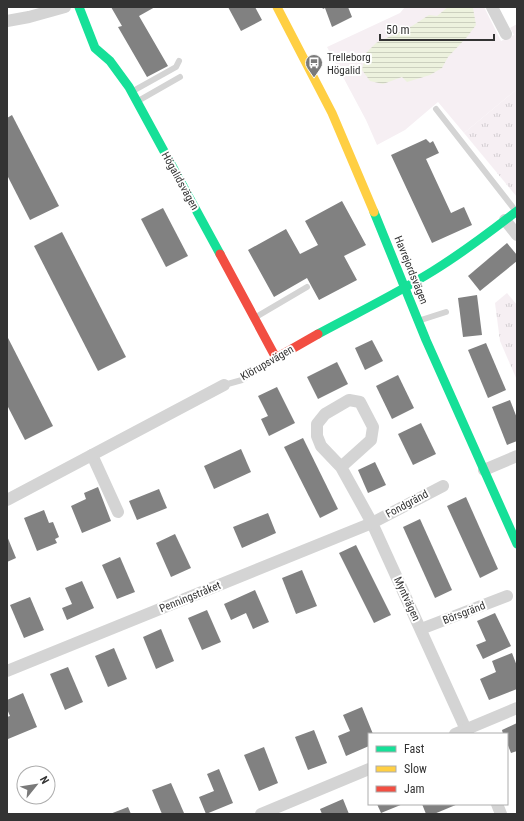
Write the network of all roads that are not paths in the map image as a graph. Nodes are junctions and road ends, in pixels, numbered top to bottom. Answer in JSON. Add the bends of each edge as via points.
{"nodes":[{"id":1,"x":65,"y":7,"type":"edge"},
{"id":2,"x":79,"y":7,"type":"edge"},
{"id":3,"x":277,"y":7,"type":"edge"},
{"id":4,"x":492,"y":7,"type":"edge"},
{"id":5,"x":7,"y":21,"type":"edge"},
{"id":6,"x":506,"y":34,"type":"dead end"},
{"id":7,"x":179,"y":61,"type":"dead end"},
{"id":8,"x":180,"y":77,"type":"dead end"},
{"id":9,"x":131,"y":92,"type":"junction"},
{"id":10,"x":137,"y":101,"type":"junction"},
{"id":11,"x":436,"y":110,"type":"dead end"},
{"id":12,"x":517,"y":211,"type":"edge"},
{"id":13,"x":505,"y":220,"type":"junction"},
{"id":14,"x":517,"y":235,"type":"edge"},
{"id":15,"x":307,"y":287,"type":"dead end"},
{"id":16,"x":404,"y":288,"type":"junction"},
{"id":17,"x":446,"y":312,"type":"dead end"},
{"id":18,"x":255,"y":317,"type":"junction"},
{"id":19,"x":418,"y":321,"type":"junction"},
{"id":20,"x":276,"y":358,"type":"junction"},
{"id":21,"x":224,"y":385,"type":"joint"},
{"id":22,"x":92,"y":455,"type":"junction"},
{"id":23,"x":517,"y":456,"type":"edge"},
{"id":24,"x":341,"y":467,"type":"junction"},
{"id":25,"x":484,"y":470,"type":"junction"},
{"id":26,"x":443,"y":486,"type":"dead end"},
{"id":27,"x":7,"y":500,"type":"edge"},
{"id":28,"x":118,"y":512,"type":"dead end"},
{"id":29,"x":372,"y":523,"type":"junction"},
{"id":30,"x":517,"y":544,"type":"edge"},
{"id":31,"x":507,"y":596,"type":"dead end"},
{"id":32,"x":421,"y":629,"type":"junction"},
{"id":33,"x":7,"y":670,"type":"edge"},
{"id":34,"x":517,"y":708,"type":"edge"},
{"id":35,"x":463,"y":732,"type":"edge"},
{"id":36,"x":368,"y":769,"type":"edge"},
{"id":37,"x":496,"y":805,"type":"edge"},
{"id":38,"x":261,"y":814,"type":"edge"},
{"id":39,"x":501,"y":814,"type":"edge"}],
"edges":[{"from":1,"to":5,"type":"street"},
{"from":2,"to":9,"type":"street","name":"Högalidsvägen","via":[[95,48],[110,61]]},
{"from":3,"to":16,"type":"street","name":"Havrejordsvägen","via":[[341,133]]},
{"from":4,"to":6,"type":"street"},
{"from":7,"to":9,"type":"lane","via":[[176,67]]},
{"from":8,"to":10,"type":"lane"},
{"from":9,"to":10,"type":"street","name":"Högalidsvägen"},
{"from":10,"to":18,"type":"street","name":"Högalidsvägen"},
{"from":11,"to":12,"type":"lane"},
{"from":12,"to":13,"type":"street","name":"Klörupsvägen"},
{"from":13,"to":14,"type":"street"},
{"from":13,"to":16,"type":"street","name":"Klörupsvägen","via":[[457,255]]},
{"from":15,"to":18,"type":"lane"},
{"from":16,"to":19,"type":"street","name":"Havrejordsvägen"},
{"from":16,"to":20,"type":"street","name":"Klörupsvägen"},
{"from":17,"to":19,"type":"lane"},
{"from":18,"to":20,"type":"street","name":"Högalidsvägen"},
{"from":19,"to":25,"type":"street","name":"Havrejordsvägen"},
{"from":20,"to":21,"type":"lane","name":"Klörupsvägen","via":[[242,380]]},
{"from":21,"to":22,"type":"street","name":"Klörupsvägen"},
{"from":22,"to":27,"type":"street","name":"Klörupsvägen"},
{"from":22,"to":28,"type":"street"},
{"from":23,"to":25,"type":"street"},
{"from":24,"to":24,"type":"street","name":"Myntvägen","via":[[316,436],[317,424],[325,414],[349,400],[360,402],[373,427],[371,440]]},
{"from":24,"to":29,"type":"street","name":"Myntvägen"},
{"from":25,"to":30,"type":"street","name":"Havrejordsvägen"},
{"from":26,"to":29,"type":"street","name":"Fondgränd"},
{"from":29,"to":32,"type":"street","name":"Myntvägen"},
{"from":29,"to":33,"type":"street","name":"Penningstråket"},
{"from":31,"to":32,"type":"street","name":"Börsgränd"},
{"from":32,"to":35,"type":"street","name":"Myntvägen"},
{"from":34,"to":35,"type":"street"},
{"from":36,"to":38,"type":"street"},
{"from":37,"to":39,"type":"street"}]}
